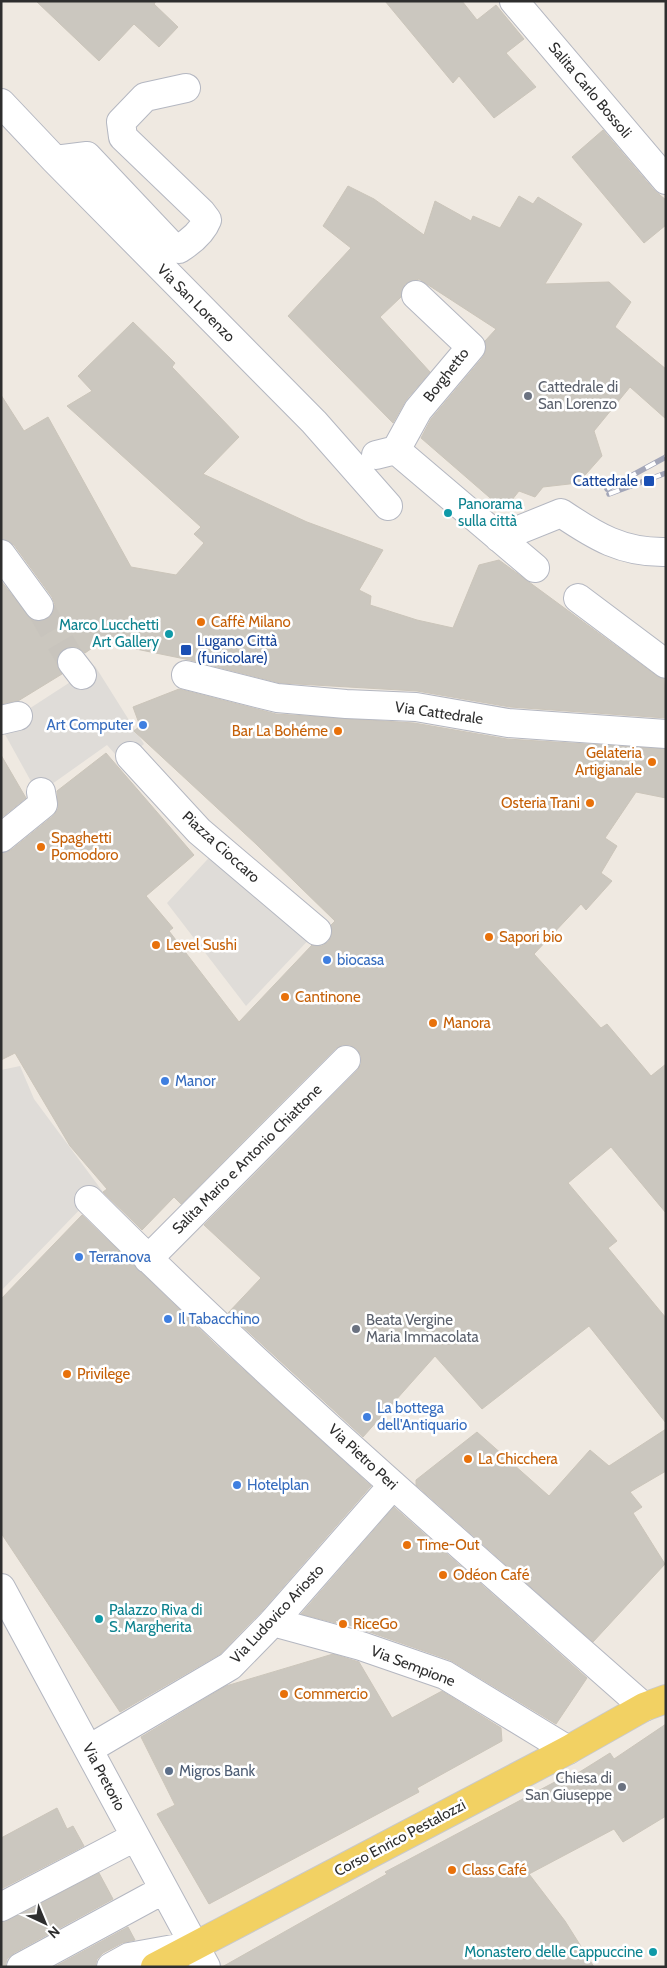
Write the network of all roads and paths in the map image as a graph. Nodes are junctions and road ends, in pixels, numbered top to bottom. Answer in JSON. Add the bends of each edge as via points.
{"nodes":[{"id":1,"x":514,"y":1,"type":"edge"},
{"id":2,"x":186,"y":88,"type":"dead end"},
{"id":3,"x":1,"y":103,"type":"edge"},
{"id":4,"x":55,"y":160,"type":"junction"},
{"id":5,"x":666,"y":180,"type":"edge"},
{"id":6,"x":416,"y":295,"type":"dead end"},
{"id":7,"x":388,"y":506,"type":"dead end"},
{"id":8,"x":499,"y":538,"type":"junction"},
{"id":9,"x":1,"y":554,"type":"edge"},
{"id":10,"x":653,"y":559,"type":"edge"},
{"id":11,"x":535,"y":568,"type":"dead end"},
{"id":12,"x":578,"y":598,"type":"dead end"},
{"id":13,"x":38,"y":606,"type":"tunnel mouth"},
{"id":14,"x":666,"y":664,"type":"edge"},
{"id":15,"x":186,"y":675,"type":"dead end"},
{"id":16,"x":666,"y":734,"type":"edge"},
{"id":17,"x":130,"y":756,"type":"dead end"},
{"id":18,"x":41,"y":792,"type":"dead end"},
{"id":19,"x":1,"y":838,"type":"edge"},
{"id":20,"x":317,"y":931,"type":"dead end"},
{"id":21,"x":346,"y":1060,"type":"dead end"},
{"id":22,"x":89,"y":1200,"type":"dead end"},
{"id":23,"x":148,"y":1258,"type":"junction"},
{"id":24,"x":393,"y":1485,"type":"junction"},
{"id":25,"x":1,"y":1588,"type":"edge"},
{"id":26,"x":273,"y":1622,"type":"junction"},
{"id":27,"x":655,"y":1703,"type":"edge"},
{"id":28,"x":90,"y":1749,"type":"junction"},
{"id":29,"x":568,"y":1750,"type":"junction"},
{"id":30,"x":135,"y":1837,"type":"junction"},
{"id":31,"x":164,"y":1890,"type":"junction"},
{"id":32,"x":1,"y":1907,"type":"edge"},
{"id":33,"x":200,"y":1956,"type":"edge"},
{"id":34,"x":21,"y":1967,"type":"edge"},
{"id":35,"x":111,"y":1967,"type":"edge"},
{"id":36,"x":155,"y":1967,"type":"edge"}],
"edges":[{"from":1,"to":5,"type":"street","name":"Salita Carlo Bossoli"},
{"from":2,"to":4,"type":"street","via":[[145,97],[121,122],[123,137],[207,220],[204,228],[179,249],[172,246],[87,156]]},
{"from":3,"to":4,"type":"street","name":"Via San Lorenzo"},
{"from":4,"to":7,"type":"street","name":"Via San Lorenzo","via":[[314,422]]},
{"from":6,"to":8,"type":"street","name":"Borghetto","via":[[471,347],[386,453]]},
{"from":8,"to":10,"type":"street","via":[[561,513],[604,541]]},
{"from":8,"to":11,"type":"street"},
{"from":9,"to":13,"type":"street"},
{"from":12,"to":14,"type":"street","via":[[616,613]]},
{"from":15,"to":16,"type":"street","name":"Via Cattedrale","via":[[278,698],[416,707],[508,723]]},
{"from":17,"to":20,"type":"street","name":"Piazza Cioccaro","via":[[199,831]]},
{"from":18,"to":19,"type":"street","via":[[43,804]]},
{"from":21,"to":23,"type":"street","name":"Salita Mario e Antonio Chiattone"},
{"from":22,"to":23,"type":"street","name":"Via Pietro Peri"},
{"from":23,"to":24,"type":"street","name":"Via Pietro Peri"},
{"from":24,"to":26,"type":"street","name":"Via Ludovico Ariosto"},
{"from":24,"to":27,"type":"street","name":"Via Pietro Peri"},
{"from":25,"to":28,"type":"street","name":"Via Pretorio"},
{"from":26,"to":28,"type":"street","name":"Via Ludovico Ariosto","via":[[230,1666]]},
{"from":26,"to":29,"type":"street","name":"Via Sempione","via":[[361,1646],[445,1676]]},
{"from":27,"to":29,"type":"main road","name":"Corso Enrico Pestalozzi"},
{"from":28,"to":30,"type":"street","name":"Via Pretorio"},
{"from":29,"to":33,"type":"main road","name":"Corso Enrico Pestalozzi"},
{"from":30,"to":31,"type":"street","name":"Via Pretorio"},
{"from":30,"to":32,"type":"street"},
{"from":31,"to":33,"type":"street","name":"Via Pretorio"},
{"from":31,"to":34,"type":"street"},
{"from":33,"to":35,"type":"street","via":[[129,1957]]},
{"from":33,"to":36,"type":"main road","name":"Corso Enrico Pestalozzi"}]}
